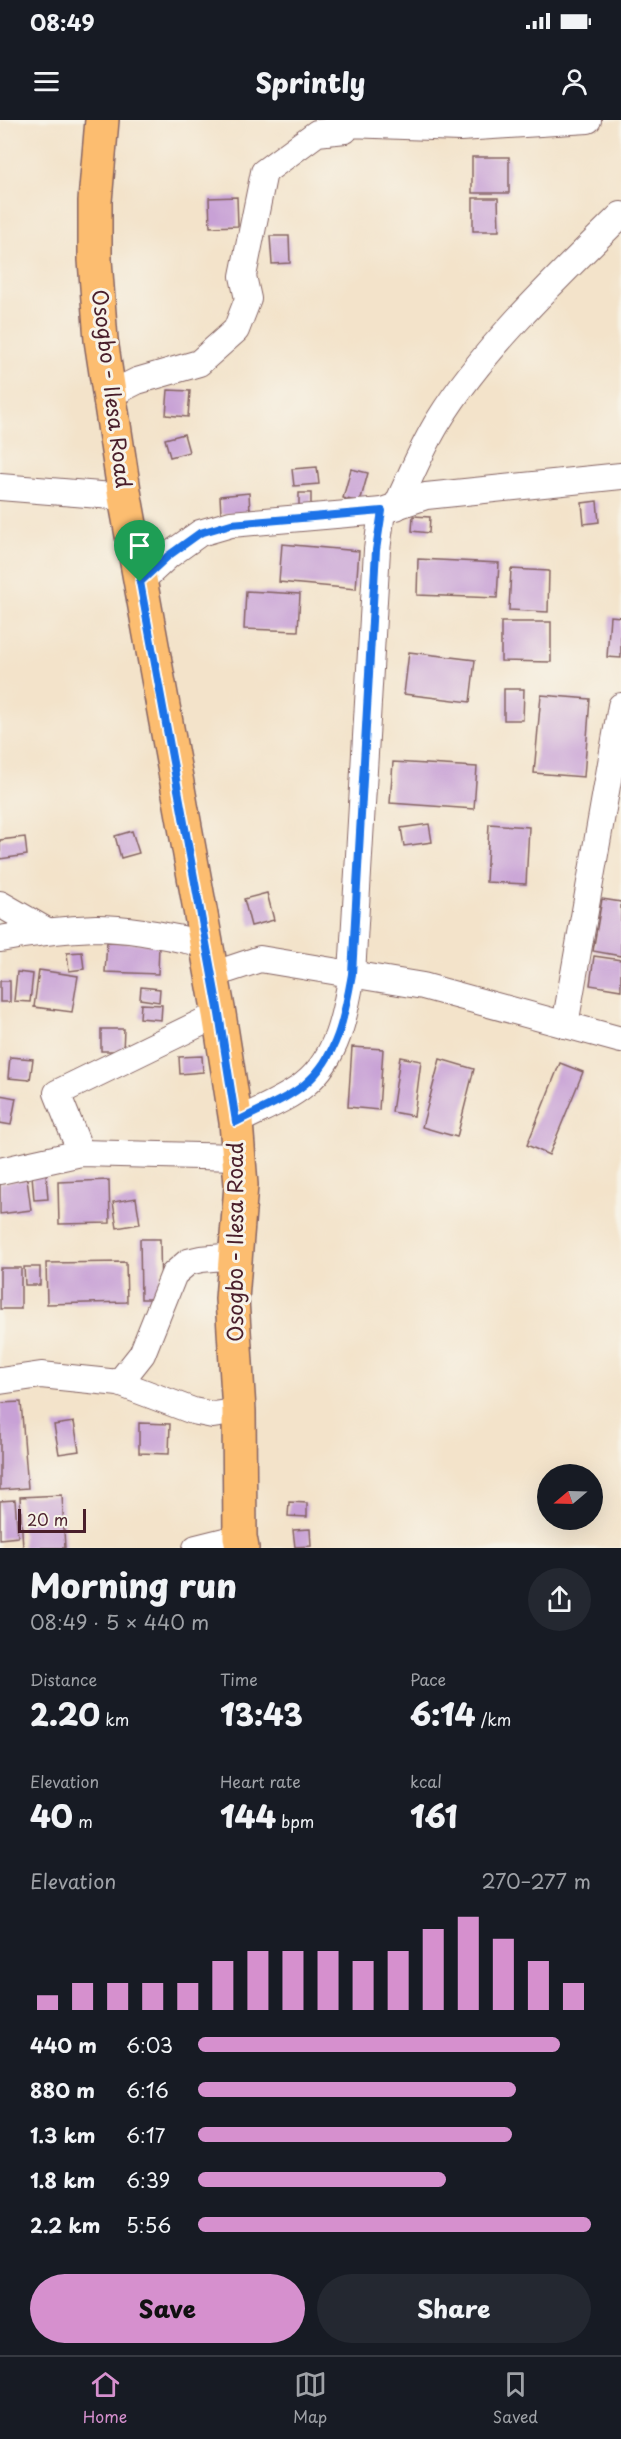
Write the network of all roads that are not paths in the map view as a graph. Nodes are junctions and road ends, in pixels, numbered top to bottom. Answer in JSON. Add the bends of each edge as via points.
{"nodes":[{"id":1,"x":102,"y":120,"type":"edge"},
{"id":2,"x":588,"y":120,"type":"edge"},
{"id":3,"x":621,"y":215,"type":"edge"},
{"id":4,"x":110,"y":395,"type":"junction"},
{"id":5,"x":621,"y":476,"type":"edge"},
{"id":6,"x":0,"y":487,"type":"edge"},
{"id":7,"x":125,"y":497,"type":"junction"},
{"id":8,"x":389,"y":509,"type":"junction"},
{"id":9,"x":140,"y":582,"type":"junction"},
{"id":10,"x":621,"y":706,"type":"edge"},
{"id":11,"x":0,"y":904,"type":"edge"},
{"id":12,"x":47,"y":931,"type":"junction"},
{"id":13,"x":0,"y":939,"type":"edge"},
{"id":14,"x":209,"y":960,"type":"junction"},
{"id":15,"x":352,"y":974,"type":"junction"},
{"id":16,"x":219,"y":1014,"type":"junction"},
{"id":17,"x":565,"y":1025,"type":"junction"},
{"id":18,"x":621,"y":1040,"type":"edge"},
{"id":19,"x":236,"y":1122,"type":"junction"},
{"id":20,"x":81,"y":1152,"type":"junction"},
{"id":21,"x":238,"y":1157,"type":"junction"},
{"id":22,"x":0,"y":1171,"type":"edge"},
{"id":23,"x":235,"y":1256,"type":"junction"},
{"id":24,"x":0,"y":1381,"type":"edge"},
{"id":25,"x":119,"y":1383,"type":"junction"},
{"id":26,"x":239,"y":1411,"type":"junction"},
{"id":27,"x":241,"y":1543,"type":"edge"},
{"id":28,"x":196,"y":1548,"type":"edge"}],
"edges":[{"from":1,"to":4,"type":"main road","name":"Osogbo - Ilesa Road","via":[[95,261]]},
{"from":2,"to":4,"type":"street","via":[[460,128],[348,124],[345,130],[317,133],[264,172],[243,276],[248,299],[236,330],[199,363],[138,381]]},
{"from":3,"to":8,"type":"street","via":[[478,367],[439,420]]},
{"from":4,"to":7,"type":"main road","name":"Osogbo - Ilesa Road"},
{"from":5,"to":8,"type":"street","via":[[426,496]]},
{"from":6,"to":7,"type":"street"},
{"from":7,"to":9,"type":"main road","name":"Osogbo - Ilesa Road"},
{"from":8,"to":9,"type":"street","via":[[220,527],[200,533]]},
{"from":8,"to":15,"type":"street","via":[[376,550]]},
{"from":9,"to":14,"type":"main road","name":"Osogbo - Ilesa Road"},
{"from":10,"to":17,"type":"street"},
{"from":11,"to":12,"type":"street"},
{"from":12,"to":13,"type":"street"},
{"from":12,"to":14,"type":"street","via":[[98,928],[153,934]]},
{"from":14,"to":15,"type":"street","via":[[260,959]]},
{"from":14,"to":16,"type":"main road","name":"Osogbo - Ilesa Road"},
{"from":15,"to":17,"type":"street","via":[[423,986]]},
{"from":15,"to":19,"type":"street","via":[[343,1023],[325,1063],[305,1085]]},
{"from":16,"to":19,"type":"main road","name":"Osogbo - Ilesa Road"},
{"from":16,"to":20,"type":"street","via":[[57,1093]]},
{"from":17,"to":18,"type":"street"},
{"from":19,"to":21,"type":"main road","name":"Osogbo - Ilesa Road"},
{"from":20,"to":21,"type":"street"},
{"from":20,"to":22,"type":"street"},
{"from":21,"to":23,"type":"main road","name":"Osogbo - Ilesa Road","via":[[241,1185]]},
{"from":23,"to":25,"type":"street","via":[[201,1258],[188,1262],[174,1274],[142,1354]]},
{"from":23,"to":26,"type":"main road","name":"Osogbo - Ilesa Road","via":[[232,1299]]},
{"from":24,"to":25,"type":"street","via":[[41,1375]]},
{"from":25,"to":26,"type":"street","via":[[193,1411],[213,1415]]},
{"from":26,"to":27,"type":"main road","name":"Osogbo - Ilesa Road"},
{"from":27,"to":28,"type":"street"}]}
